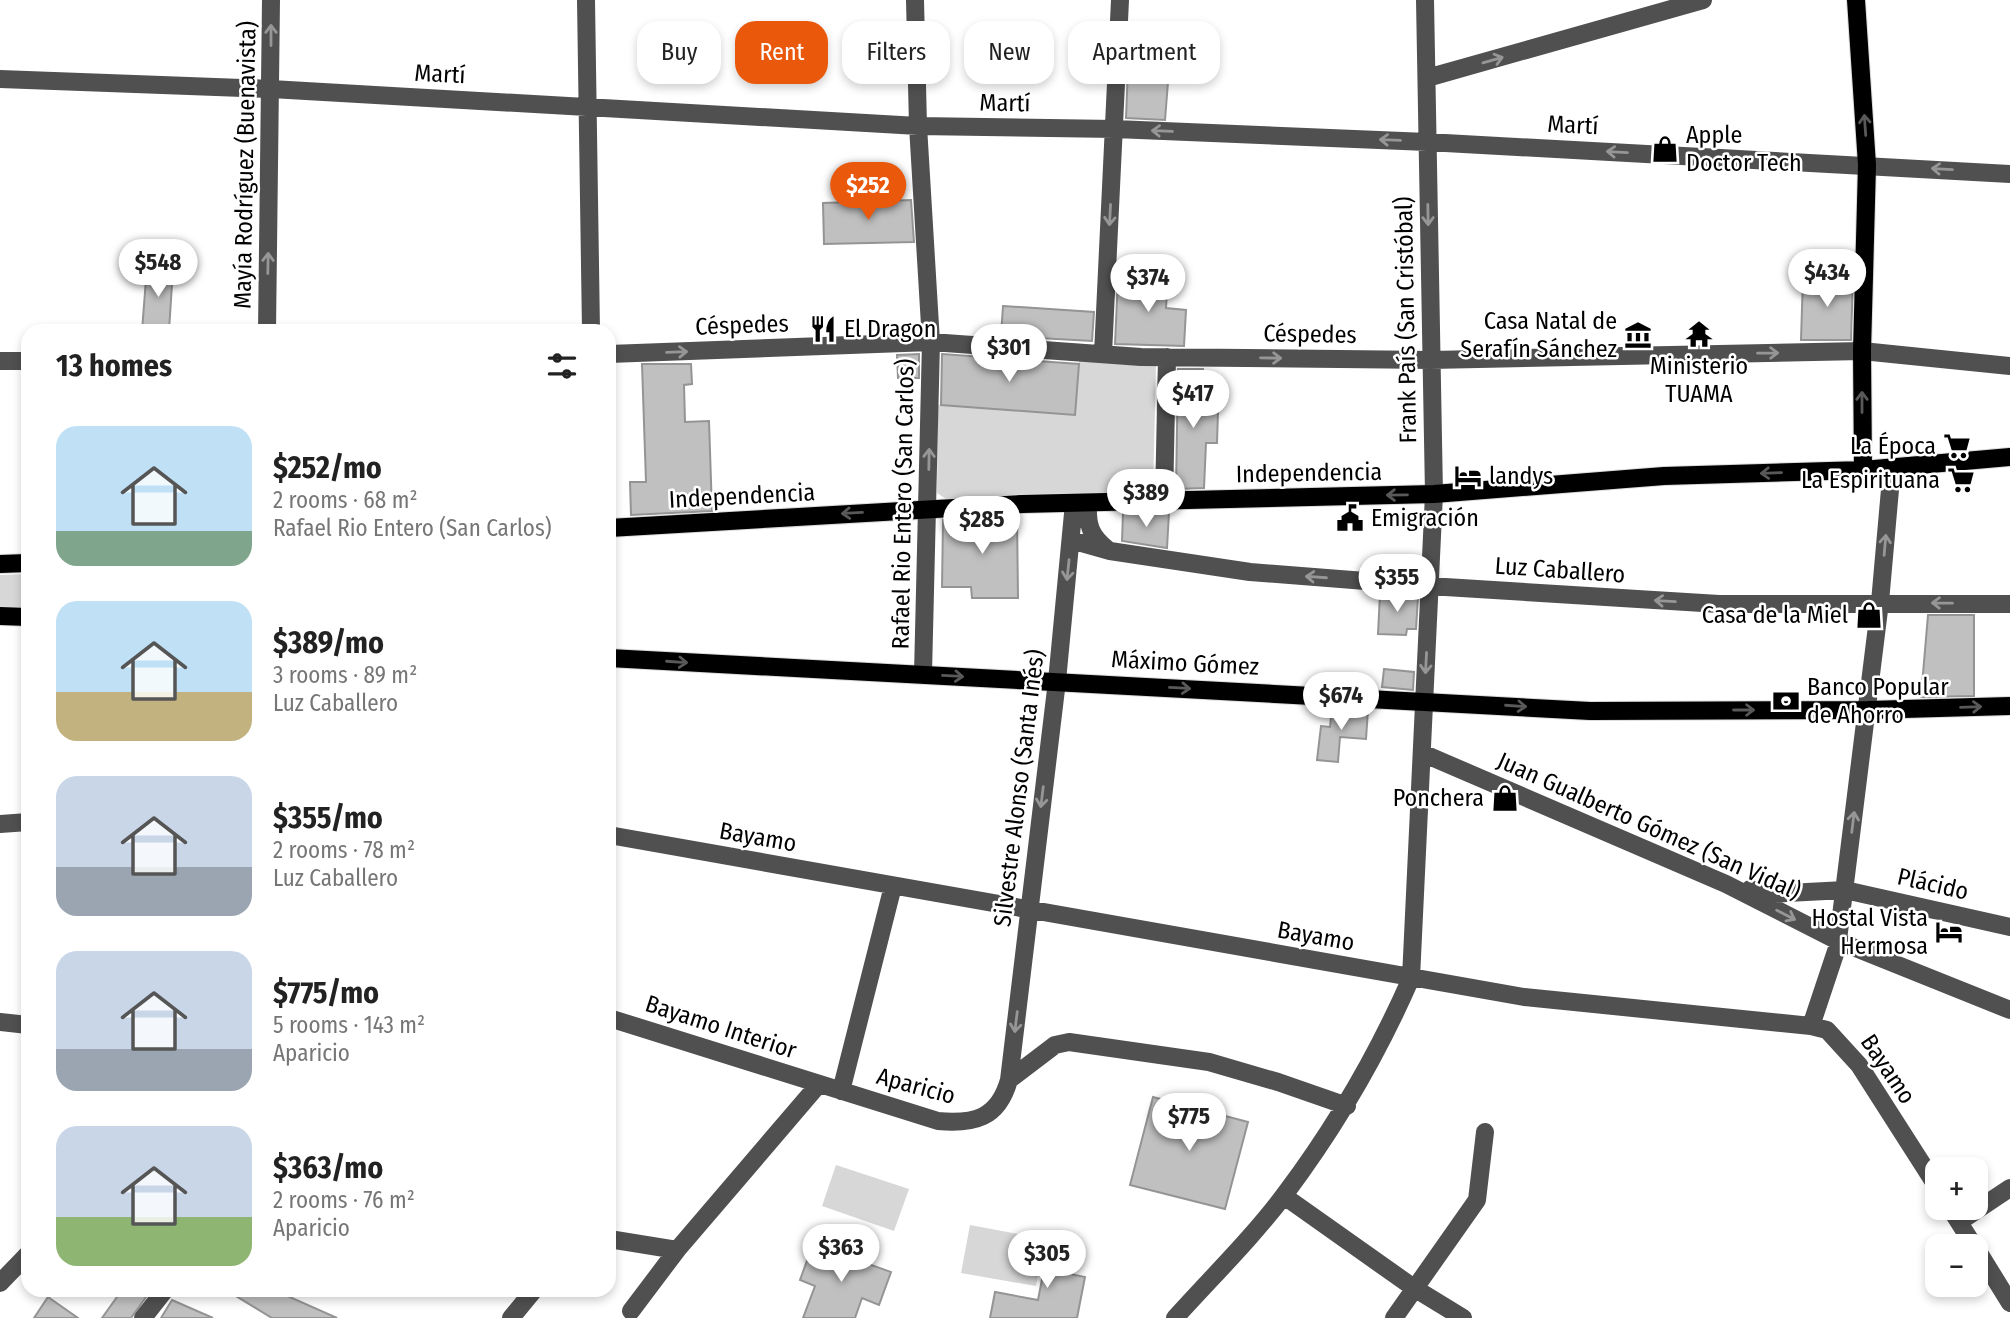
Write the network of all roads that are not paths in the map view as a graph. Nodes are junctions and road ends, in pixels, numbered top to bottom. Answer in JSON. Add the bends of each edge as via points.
{"nodes":[{"id":1,"x":271,"y":0,"type":"edge"},
{"id":2,"x":586,"y":0,"type":"edge"},
{"id":3,"x":915,"y":0,"type":"edge"},
{"id":4,"x":1121,"y":0,"type":"edge"},
{"id":5,"x":1425,"y":0,"type":"edge"},
{"id":6,"x":1703,"y":0,"type":"edge"},
{"id":7,"x":1856,"y":0,"type":"edge"},
{"id":8,"x":1427,"y":78,"type":"junction"},
{"id":9,"x":0,"y":79,"type":"edge"},
{"id":10,"x":271,"y":89,"type":"junction"},
{"id":11,"x":587,"y":108,"type":"junction"},
{"id":12,"x":918,"y":126,"type":"junction"},
{"id":13,"x":1115,"y":129,"type":"junction"},
{"id":14,"x":1427,"y":142,"type":"junction"},
{"id":15,"x":1867,"y":165,"type":"junction"},
{"id":16,"x":2010,"y":173,"type":"edge"},
{"id":17,"x":267,"y":324,"type":"edge"},
{"id":18,"x":591,"y":324,"type":"edge"},
{"id":19,"x":932,"y":342,"type":"junction"},
{"id":20,"x":1862,"y":351,"type":"junction"},
{"id":21,"x":616,"y":354,"type":"edge"},
{"id":22,"x":1103,"y":354,"type":"junction"},
{"id":23,"x":1167,"y":357,"type":"junction"},
{"id":24,"x":0,"y":360,"type":"edge"},
{"id":25,"x":21,"y":360,"type":"edge"},
{"id":26,"x":1431,"y":360,"type":"junction"},
{"id":27,"x":2010,"y":366,"type":"edge"},
{"id":28,"x":2010,"y":457,"type":"edge"},
{"id":29,"x":1892,"y":467,"type":"junction"},
{"id":30,"x":1863,"y":470,"type":"junction"},
{"id":31,"x":1434,"y":494,"type":"junction"},
{"id":32,"x":1164,"y":501,"type":"junction"},
{"id":33,"x":1081,"y":503,"type":"junction"},
{"id":34,"x":929,"y":509,"type":"junction"},
{"id":35,"x":616,"y":528,"type":"edge"},
{"id":36,"x":1071,"y":540,"type":"junction"},
{"id":37,"x":1110,"y":551,"type":"junction"},
{"id":38,"x":21,"y":563,"type":"edge"},
{"id":39,"x":0,"y":564,"type":"edge"},
{"id":40,"x":1429,"y":586,"type":"junction"},
{"id":41,"x":1880,"y":602,"type":"junction"},
{"id":42,"x":2010,"y":604,"type":"edge"},
{"id":43,"x":0,"y":616,"type":"edge"},
{"id":44,"x":21,"y":617,"type":"edge"},
{"id":45,"x":616,"y":658,"type":"edge"},
{"id":46,"x":923,"y":674,"type":"junction"},
{"id":47,"x":1057,"y":681,"type":"junction"},
{"id":48,"x":1424,"y":701,"type":"junction"},
{"id":49,"x":2010,"y":706,"type":"edge"},
{"id":50,"x":1868,"y":710,"type":"junction"},
{"id":51,"x":1422,"y":753,"type":"junction"},
{"id":52,"x":21,"y":822,"type":"edge"},
{"id":53,"x":0,"y":824,"type":"edge"},
{"id":54,"x":616,"y":836,"type":"edge"},
{"id":55,"x":1726,"y":884,"type":"junction"},
{"id":56,"x":892,"y":886,"type":"junction"},
{"id":57,"x":1845,"y":890,"type":"junction"},
{"id":58,"x":1028,"y":910,"type":"junction"},
{"id":59,"x":2010,"y":927,"type":"edge"},
{"id":60,"x":1838,"y":941,"type":"junction"},
{"id":61,"x":1411,"y":978,"type":"junction"},
{"id":62,"x":2010,"y":1010,"type":"edge"},
{"id":63,"x":616,"y":1020,"type":"edge"},
{"id":64,"x":0,"y":1021,"type":"edge"},
{"id":65,"x":21,"y":1024,"type":"edge"},
{"id":66,"x":1811,"y":1026,"type":"junction"},
{"id":67,"x":1009,"y":1080,"type":"junction"},
{"id":68,"x":819,"y":1084,"type":"junction"},
{"id":69,"x":841,"y":1091,"type":"junction"},
{"id":70,"x":1347,"y":1106,"type":"junction"},
{"id":71,"x":1485,"y":1132,"type":"dead end"},
{"id":72,"x":1925,"y":1168,"type":"edge"},
{"id":73,"x":2010,"y":1188,"type":"edge"},
{"id":74,"x":1284,"y":1196,"type":"junction"},
{"id":75,"x":1988,"y":1199,"type":"edge"},
{"id":76,"x":616,"y":1240,"type":"edge"},
{"id":77,"x":677,"y":1250,"type":"junction"},
{"id":78,"x":21,"y":1261,"type":"edge"},
{"id":79,"x":1988,"y":1268,"type":"edge"},
{"id":80,"x":0,"y":1283,"type":"edge"},
{"id":81,"x":1414,"y":1288,"type":"junction"},
{"id":82,"x":160,"y":1297,"type":"edge"},
{"id":83,"x":528,"y":1297,"type":"edge"},
{"id":84,"x":2010,"y":1303,"type":"edge"},
{"id":85,"x":631,"y":1311,"type":"dead end"},
{"id":86,"x":143,"y":1318,"type":"edge"},
{"id":87,"x":511,"y":1318,"type":"edge"},
{"id":88,"x":1175,"y":1318,"type":"edge"},
{"id":89,"x":1394,"y":1318,"type":"edge"},
{"id":90,"x":1463,"y":1318,"type":"edge"}],
"edges":[{"from":10,"to":1,"type":"street","name":"Mayía Rodríguez (Buenavista)","one_way":true},
{"from":2,"to":11,"type":"street"},
{"from":3,"to":12,"type":"street","name":"Rafael Rio Entero (San Carlos)"},
{"from":4,"to":13,"type":"street"},
{"from":5,"to":8,"type":"street","name":"Frank País (San Cristóbal)"},
{"from":8,"to":6,"type":"street","one_way":true},
{"from":15,"to":7,"type":"main road","one_way":true},
{"from":8,"to":14,"type":"street","name":"Frank País (San Cristóbal)"},
{"from":9,"to":10,"type":"street","name":"Martí"},
{"from":10,"to":11,"type":"street","name":"Martí"},
{"from":17,"to":10,"type":"street","name":"Mayía Rodríguez (Buenavista)","one_way":true},
{"from":11,"to":12,"type":"street","name":"Martí"},
{"from":11,"to":18,"type":"street"},
{"from":12,"to":13,"type":"street","name":"Martí"},
{"from":12,"to":19,"type":"street","name":"Rafael Rio Entero (San Carlos)"},
{"from":14,"to":13,"type":"street","name":"Martí","one_way":true},
{"from":13,"to":22,"type":"street","one_way":true},
{"from":15,"to":14,"type":"street","name":"Martí","one_way":true},
{"from":14,"to":26,"type":"street","name":"Frank País (San Cristóbal)","one_way":true},
{"from":16,"to":15,"type":"street","name":"Martí","one_way":true},
{"from":15,"to":20,"type":"main road"},
{"from":21,"to":19,"type":"street","name":"Céspedes","one_way":true},
{"from":19,"to":22,"type":"street","name":"Céspedes"},
{"from":34,"to":19,"type":"street","name":"Rafael Rio Entero (San Carlos)","one_way":true},
{"from":26,"to":20,"type":"street","name":"Céspedes","one_way":true},
{"from":20,"to":27,"type":"street","name":"Céspedes"},
{"from":30,"to":20,"type":"main road","one_way":true},
{"from":22,"to":23,"type":"street","name":"Céspedes"},
{"from":23,"to":26,"type":"street","name":"Céspedes","one_way":true},
{"from":23,"to":32,"type":"street"},
{"from":24,"to":25,"type":"street"},
{"from":26,"to":31,"type":"street","name":"Frank País (San Cristóbal)"},
{"from":28,"to":29,"type":"main road","name":"Independencia"},
{"from":29,"to":30,"type":"main road","name":"Independencia"},
{"from":41,"to":29,"type":"street","one_way":true},
{"from":30,"to":31,"type":"main road","name":"Independencia","one_way":true,"via":[[1664,476]]},
{"from":31,"to":32,"type":"main road","name":"Independencia","one_way":true},
{"from":31,"to":40,"type":"street","name":"Frank País (San Cristóbal)"},
{"from":32,"to":33,"type":"main road","name":"Independencia"},
{"from":33,"to":34,"type":"main road","name":"Independencia"},
{"from":33,"to":36,"type":"street","name":"Silvestre Alonso (Santa Inés)"},
{"from":33,"to":37,"type":"street","via":[[1093,538]]},
{"from":34,"to":35,"type":"main road","name":"Independencia","one_way":true},
{"from":34,"to":46,"type":"street","name":"Rafael Rio Entero (San Carlos)"},
{"from":36,"to":37,"type":"street","name":"Luz Caballero"},
{"from":36,"to":47,"type":"street","name":"Silvestre Alonso (Santa Inés)","one_way":true},
{"from":40,"to":37,"type":"street","name":"Luz Caballero","one_way":true,"via":[[1250,572]]},
{"from":38,"to":39,"type":"main road"},
{"from":41,"to":40,"type":"street","name":"Luz Caballero","one_way":true,"via":[[1719,604]]},
{"from":40,"to":48,"type":"street","name":"Frank País (San Cristóbal)","one_way":true},
{"from":42,"to":41,"type":"street","name":"Luz Caballero","one_way":true},
{"from":41,"to":50,"type":"street"},
{"from":43,"to":44,"type":"main road"},
{"from":45,"to":46,"type":"main road","name":"Máximo Gómez","one_way":true},
{"from":46,"to":47,"type":"main road","name":"Máximo Gómez","one_way":true},
{"from":47,"to":48,"type":"main road","name":"Máximo Gómez","one_way":true},
{"from":47,"to":58,"type":"street","name":"Silvestre Alonso (Santa Inés)","one_way":true},
{"from":48,"to":50,"type":"main road","name":"Máximo Gómez","one_way":true,"via":[[1591,711]]},
{"from":48,"to":51,"type":"street","name":"Frank País (San Cristóbal)"},
{"from":50,"to":49,"type":"main road","name":"Máximo Gómez","one_way":true},
{"from":57,"to":50,"type":"street","one_way":true},
{"from":51,"to":55,"type":"street","name":"Juan Gualberto Gómez (San Vidal)"},
{"from":51,"to":61,"type":"street","name":"Frank País (San Cristóbal)"},
{"from":52,"to":53,"type":"street"},
{"from":54,"to":56,"type":"street","name":"Bayamo"},
{"from":55,"to":57,"type":"street","name":"Plácido","via":[[1769,894]]},
{"from":55,"to":60,"type":"street","name":"Juan Gualberto Gómez (San Vidal)","one_way":true},
{"from":56,"to":58,"type":"street","name":"Bayamo"},
{"from":56,"to":69,"type":"street"},
{"from":57,"to":59,"type":"street","name":"Plácido"},
{"from":57,"to":60,"type":"street"},
{"from":58,"to":61,"type":"street","name":"Bayamo"},
{"from":58,"to":67,"type":"street","name":"Silvestre Alonso (Santa Inés)","one_way":true},
{"from":60,"to":62,"type":"street","name":"Juan Gualberto Gómez (San Vidal)"},
{"from":60,"to":66,"type":"street"},
{"from":61,"to":66,"type":"street","name":"Bayamo","via":[[1524,997]]},
{"from":61,"to":70,"type":"street","name":"Frank País (San Cristóbal)"},
{"from":63,"to":68,"type":"street","name":"Bayamo Interior"},
{"from":64,"to":65,"type":"street"},
{"from":66,"to":72,"type":"street","name":"Bayamo","via":[[1828,1030],[1859,1065]]},
{"from":67,"to":69,"type":"street","name":"Aparicio","via":[[999,1104],[983,1118],[965,1123],[938,1121]]},
{"from":67,"to":70,"type":"street","name":"Aparicio","via":[[1055,1045],[1069,1042],[1209,1062]]},
{"from":68,"to":69,"type":"street","name":"Aparicio"},
{"from":68,"to":77,"type":"street"},
{"from":70,"to":74,"type":"street","name":"Frank País (San Cristóbal)"},
{"from":71,"to":81,"type":"street","via":[[1477,1200]]},
{"from":73,"to":75,"type":"street"},
{"from":74,"to":81,"type":"street"},
{"from":74,"to":88,"type":"street","name":"Frank País (San Cristóbal)"},
{"from":76,"to":77,"type":"street"},
{"from":77,"to":85,"type":"street"},
{"from":78,"to":80,"type":"street"},
{"from":79,"to":84,"type":"street"},
{"from":81,"to":89,"type":"street"},
{"from":81,"to":90,"type":"street"},
{"from":82,"to":86,"type":"street"},
{"from":83,"to":87,"type":"street"}]}
